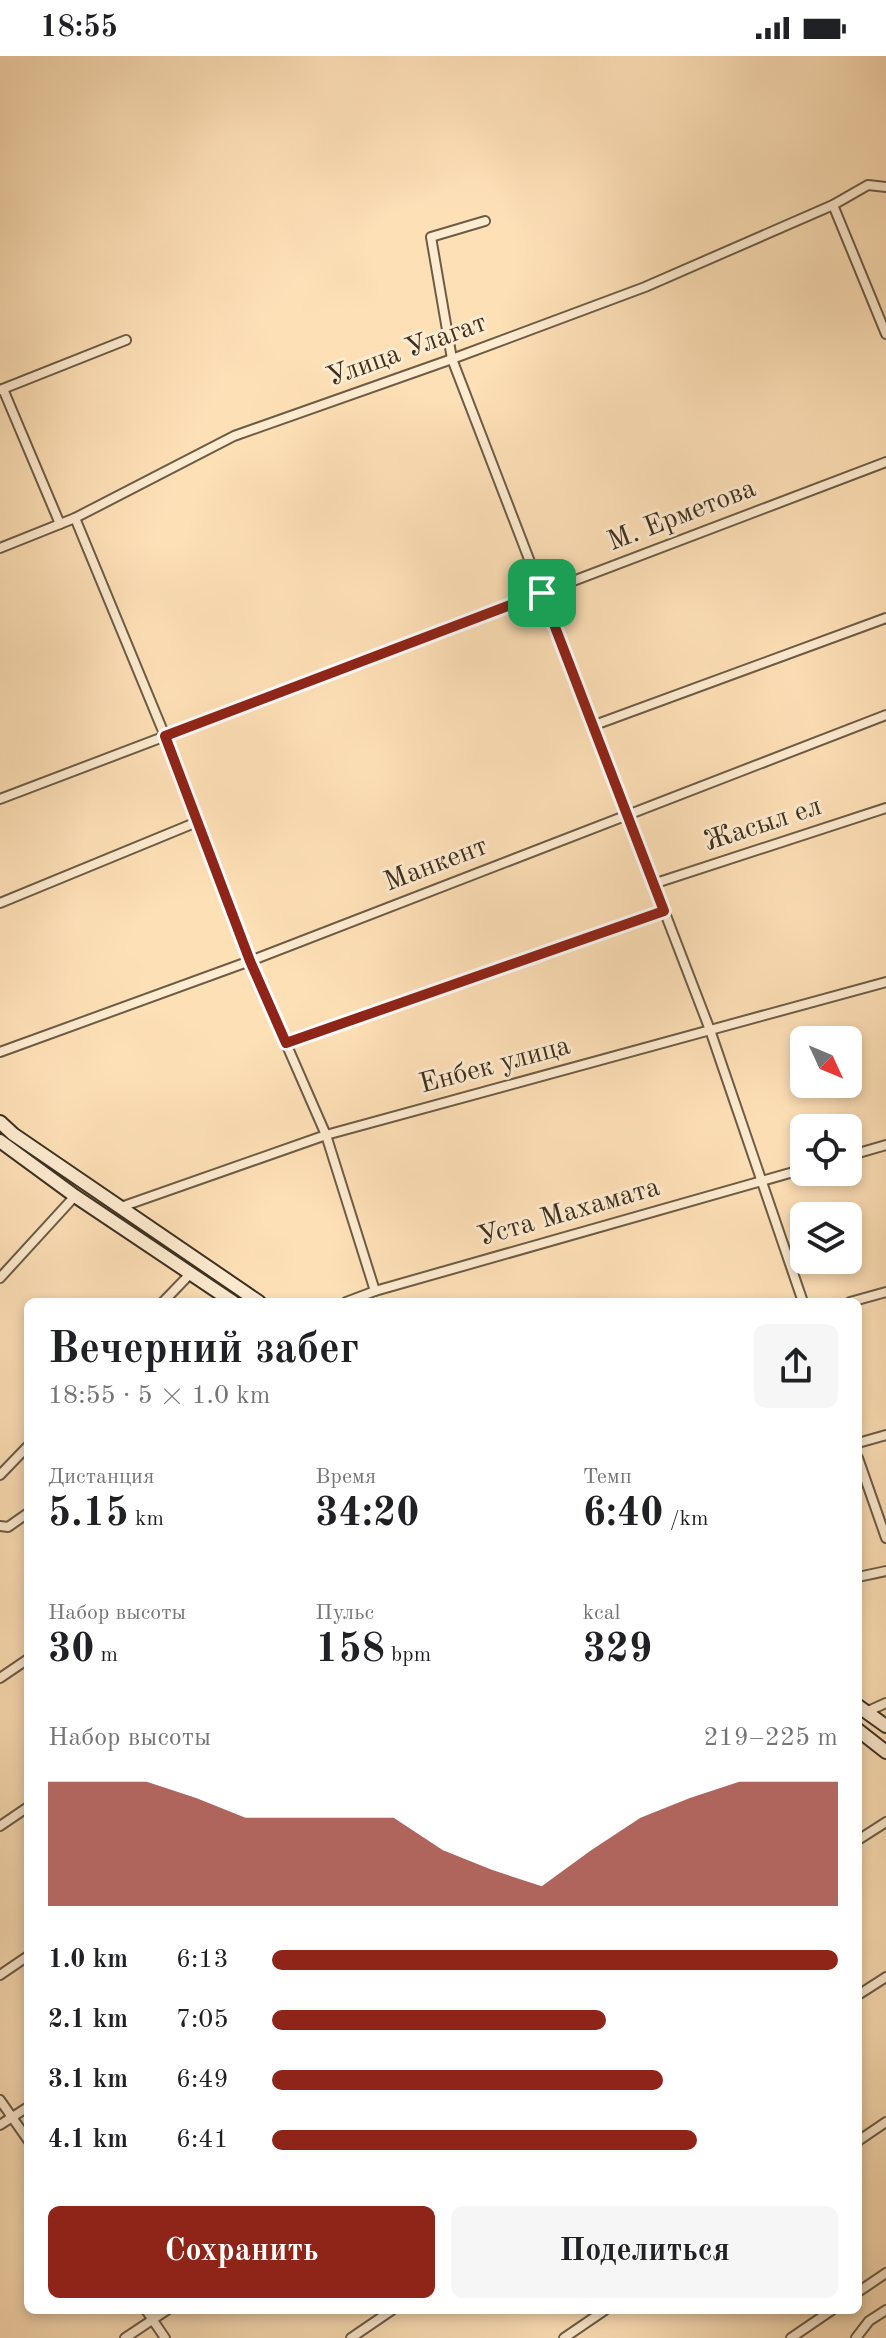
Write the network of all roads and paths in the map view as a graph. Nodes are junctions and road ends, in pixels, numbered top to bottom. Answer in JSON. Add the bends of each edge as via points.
{"nodes":[{"id":1,"x":886,"y":187,"type":"edge"},
{"id":2,"x":833,"y":205,"type":"junction"},
{"id":3,"x":485,"y":221,"type":"dead end"},
{"id":4,"x":886,"y":334,"type":"edge"},
{"id":5,"x":126,"y":340,"type":"dead end"},
{"id":6,"x":452,"y":359,"type":"junction"},
{"id":7,"x":2,"y":389,"type":"edge"},
{"id":8,"x":886,"y":462,"type":"edge"},
{"id":9,"x":75,"y":518,"type":"junction"},
{"id":10,"x":60,"y":524,"type":"junction"},
{"id":11,"x":0,"y":548,"type":"edge"},
{"id":12,"x":542,"y":593,"type":"junction"},
{"id":13,"x":886,"y":618,"type":"edge"},
{"id":14,"x":886,"y":715,"type":"edge"},
{"id":15,"x":592,"y":726,"type":"junction"},
{"id":16,"x":165,"y":736,"type":"junction"},
{"id":17,"x":0,"y":799,"type":"edge"},
{"id":18,"x":886,"y":808,"type":"edge"},
{"id":19,"x":626,"y":816,"type":"junction"},
{"id":20,"x":197,"y":822,"type":"junction"},
{"id":21,"x":653,"y":884,"type":"junction"},
{"id":22,"x":0,"y":903,"type":"edge"},
{"id":23,"x":664,"y":911,"type":"junction"},
{"id":24,"x":250,"y":961,"type":"junction"},
{"id":25,"x":886,"y":982,"type":"edge"},
{"id":26,"x":710,"y":1030,"type":"junction"},
{"id":27,"x":286,"y":1043,"type":"junction"},
{"id":28,"x":0,"y":1052,"type":"edge"},
{"id":29,"x":0,"y":1122,"type":"edge"},
{"id":30,"x":326,"y":1135,"type":"junction"},
{"id":31,"x":0,"y":1141,"type":"edge"},
{"id":32,"x":886,"y":1145,"type":"edge"},
{"id":33,"x":862,"y":1152,"type":"edge"},
{"id":34,"x":790,"y":1173,"type":"edge"},
{"id":35,"x":760,"y":1182,"type":"junction"},
{"id":36,"x":75,"y":1196,"type":"junction"},
{"id":37,"x":120,"y":1207,"type":"junction"},
{"id":38,"x":191,"y":1273,"type":"junction"},
{"id":39,"x":0,"y":1278,"type":"edge"},
{"id":40,"x":375,"y":1291,"type":"junction"},
{"id":41,"x":886,"y":1292,"type":"edge"},
{"id":42,"x":167,"y":1298,"type":"edge"},
{"id":43,"x":227,"y":1298,"type":"edge"},
{"id":44,"x":253,"y":1298,"type":"edge"},
{"id":45,"x":357,"y":1298,"type":"edge"},
{"id":46,"x":802,"y":1298,"type":"edge"},
{"id":47,"x":862,"y":1299,"type":"edge"},
{"id":48,"x":886,"y":1435,"type":"edge"},
{"id":49,"x":862,"y":1442,"type":"edge"},
{"id":50,"x":24,"y":1450,"type":"edge"},
{"id":51,"x":862,"y":1469,"type":"edge"},
{"id":52,"x":0,"y":1475,"type":"edge"},
{"id":53,"x":24,"y":1516,"type":"edge"},
{"id":54,"x":0,"y":1526,"type":"edge"},
{"id":55,"x":886,"y":1538,"type":"edge"},
{"id":56,"x":886,"y":1571,"type":"edge"},
{"id":57,"x":862,"y":1576,"type":"edge"},
{"id":58,"x":24,"y":1662,"type":"edge"},
{"id":59,"x":0,"y":1678,"type":"edge"},
{"id":60,"x":886,"y":1703,"type":"edge"},
{"id":61,"x":862,"y":1709,"type":"edge"},
{"id":62,"x":886,"y":1726,"type":"edge"},
{"id":63,"x":862,"y":1733,"type":"edge"},
{"id":64,"x":886,"y":1752,"type":"edge"},
{"id":65,"x":24,"y":1810,"type":"edge"},
{"id":66,"x":886,"y":1822,"type":"edge"},
{"id":67,"x":0,"y":1826,"type":"edge"},
{"id":68,"x":862,"y":1837,"type":"edge"},
{"id":69,"x":24,"y":1959,"type":"edge"},
{"id":70,"x":0,"y":1975,"type":"edge"},
{"id":71,"x":886,"y":1977,"type":"edge"},
{"id":72,"x":862,"y":1992,"type":"edge"},
{"id":73,"x":0,"y":2100,"type":"edge"},
{"id":74,"x":24,"y":2110,"type":"edge"},
{"id":75,"x":12,"y":2117,"type":"junction"},
{"id":76,"x":886,"y":2122,"type":"edge"},
{"id":77,"x":0,"y":2125,"type":"edge"},
{"id":78,"x":24,"y":2134,"type":"edge"},
{"id":79,"x":862,"y":2138,"type":"edge"},
{"id":80,"x":886,"y":2273,"type":"edge"},
{"id":81,"x":862,"y":2289,"type":"edge"},
{"id":82,"x":886,"y":2310,"type":"edge"},
{"id":83,"x":149,"y":2314,"type":"edge"},
{"id":84,"x":161,"y":2314,"type":"edge"},
{"id":85,"x":386,"y":2314,"type":"edge"},
{"id":86,"x":599,"y":2314,"type":"edge"},
{"id":87,"x":826,"y":2314,"type":"edge"},
{"id":88,"x":153,"y":2320,"type":"junction"},
{"id":89,"x":125,"y":2338,"type":"edge"},
{"id":90,"x":165,"y":2338,"type":"edge"},
{"id":91,"x":351,"y":2338,"type":"edge"},
{"id":92,"x":564,"y":2338,"type":"edge"},
{"id":93,"x":791,"y":2338,"type":"edge"},
{"id":94,"x":856,"y":2338,"type":"edge"}],
"edges":[{"from":1,"to":2,"type":"street","name":"Улица Улагат","via":[[868,185]]},
{"from":2,"to":4,"type":"street"},
{"from":2,"to":6,"type":"street","name":"Улица Улагат","via":[[645,287]]},
{"from":3,"to":6,"type":"street","via":[[431,237]]},
{"from":5,"to":7,"type":"street"},
{"from":6,"to":9,"type":"street","name":"Улица Улагат","via":[[234,436]]},
{"from":6,"to":12,"type":"street"},
{"from":7,"to":10,"type":"street"},
{"from":8,"to":12,"type":"street","name":"М. Ерметова"},
{"from":9,"to":10,"type":"street","name":"Улица Улагат"},
{"from":9,"to":16,"type":"street"},
{"from":10,"to":11,"type":"street","name":"Улица Улагат"},
{"from":12,"to":15,"type":"street"},
{"from":12,"to":16,"type":"street","name":"М. Ерметова"},
{"from":13,"to":15,"type":"street"},
{"from":14,"to":19,"type":"street","name":"Манкент"},
{"from":15,"to":19,"type":"street"},
{"from":16,"to":17,"type":"street","name":"М. Ерметова"},
{"from":16,"to":20,"type":"street"},
{"from":18,"to":21,"type":"street","name":"Жасыл ел"},
{"from":19,"to":21,"type":"street"},
{"from":19,"to":24,"type":"street","name":"Манкент"},
{"from":20,"to":22,"type":"street"},
{"from":20,"to":24,"type":"street"},
{"from":21,"to":23,"type":"street"},
{"from":23,"to":26,"type":"street"},
{"from":23,"to":27,"type":"street"},
{"from":24,"to":27,"type":"street"},
{"from":24,"to":28,"type":"street","name":"Манкент"},
{"from":25,"to":26,"type":"street","name":"Енбек улица"},
{"from":26,"to":30,"type":"street","name":"Енбек улица"},
{"from":26,"to":35,"type":"street"},
{"from":27,"to":30,"type":"street"},
{"from":29,"to":37,"type":"main road"},
{"from":30,"to":37,"type":"street","name":"Енбек улица"},
{"from":30,"to":40,"type":"street"},
{"from":31,"to":36,"type":"main road"},
{"from":32,"to":33,"type":"street"},
{"from":34,"to":35,"type":"street","name":"Уста Махамата"},
{"from":35,"to":40,"type":"street","name":"Уста Махамата"},
{"from":35,"to":46,"type":"street"},
{"from":36,"to":38,"type":"main road"},
{"from":36,"to":39,"type":"street"},
{"from":37,"to":44,"type":"main road"},
{"from":38,"to":42,"type":"street"},
{"from":38,"to":43,"type":"main road"},
{"from":40,"to":45,"type":"street","name":"Уста Махамата"},
{"from":41,"to":47,"type":"street"},
{"from":48,"to":49,"type":"street"},
{"from":50,"to":52,"type":"street"},
{"from":51,"to":55,"type":"street"},
{"from":53,"to":54,"type":"street","via":[[8,1527]]},
{"from":56,"to":57,"type":"street"},
{"from":58,"to":59,"type":"street"},
{"from":60,"to":61,"type":"street"},
{"from":61,"to":62,"type":"main road"},
{"from":63,"to":64,"type":"main road"},
{"from":65,"to":67,"type":"street"},
{"from":66,"to":68,"type":"street"},
{"from":69,"to":70,"type":"street"},
{"from":71,"to":72,"type":"street"},
{"from":73,"to":75,"type":"street"},
{"from":74,"to":75,"type":"street"},
{"from":75,"to":77,"type":"street"},
{"from":75,"to":78,"type":"street"},
{"from":76,"to":79,"type":"street"},
{"from":80,"to":81,"type":"street"},
{"from":82,"to":94,"type":"street"},
{"from":83,"to":88,"type":"street"},
{"from":84,"to":88,"type":"street"},
{"from":85,"to":91,"type":"street"},
{"from":86,"to":92,"type":"street"},
{"from":87,"to":93,"type":"street"},
{"from":88,"to":89,"type":"street"},
{"from":88,"to":90,"type":"street"}]}
